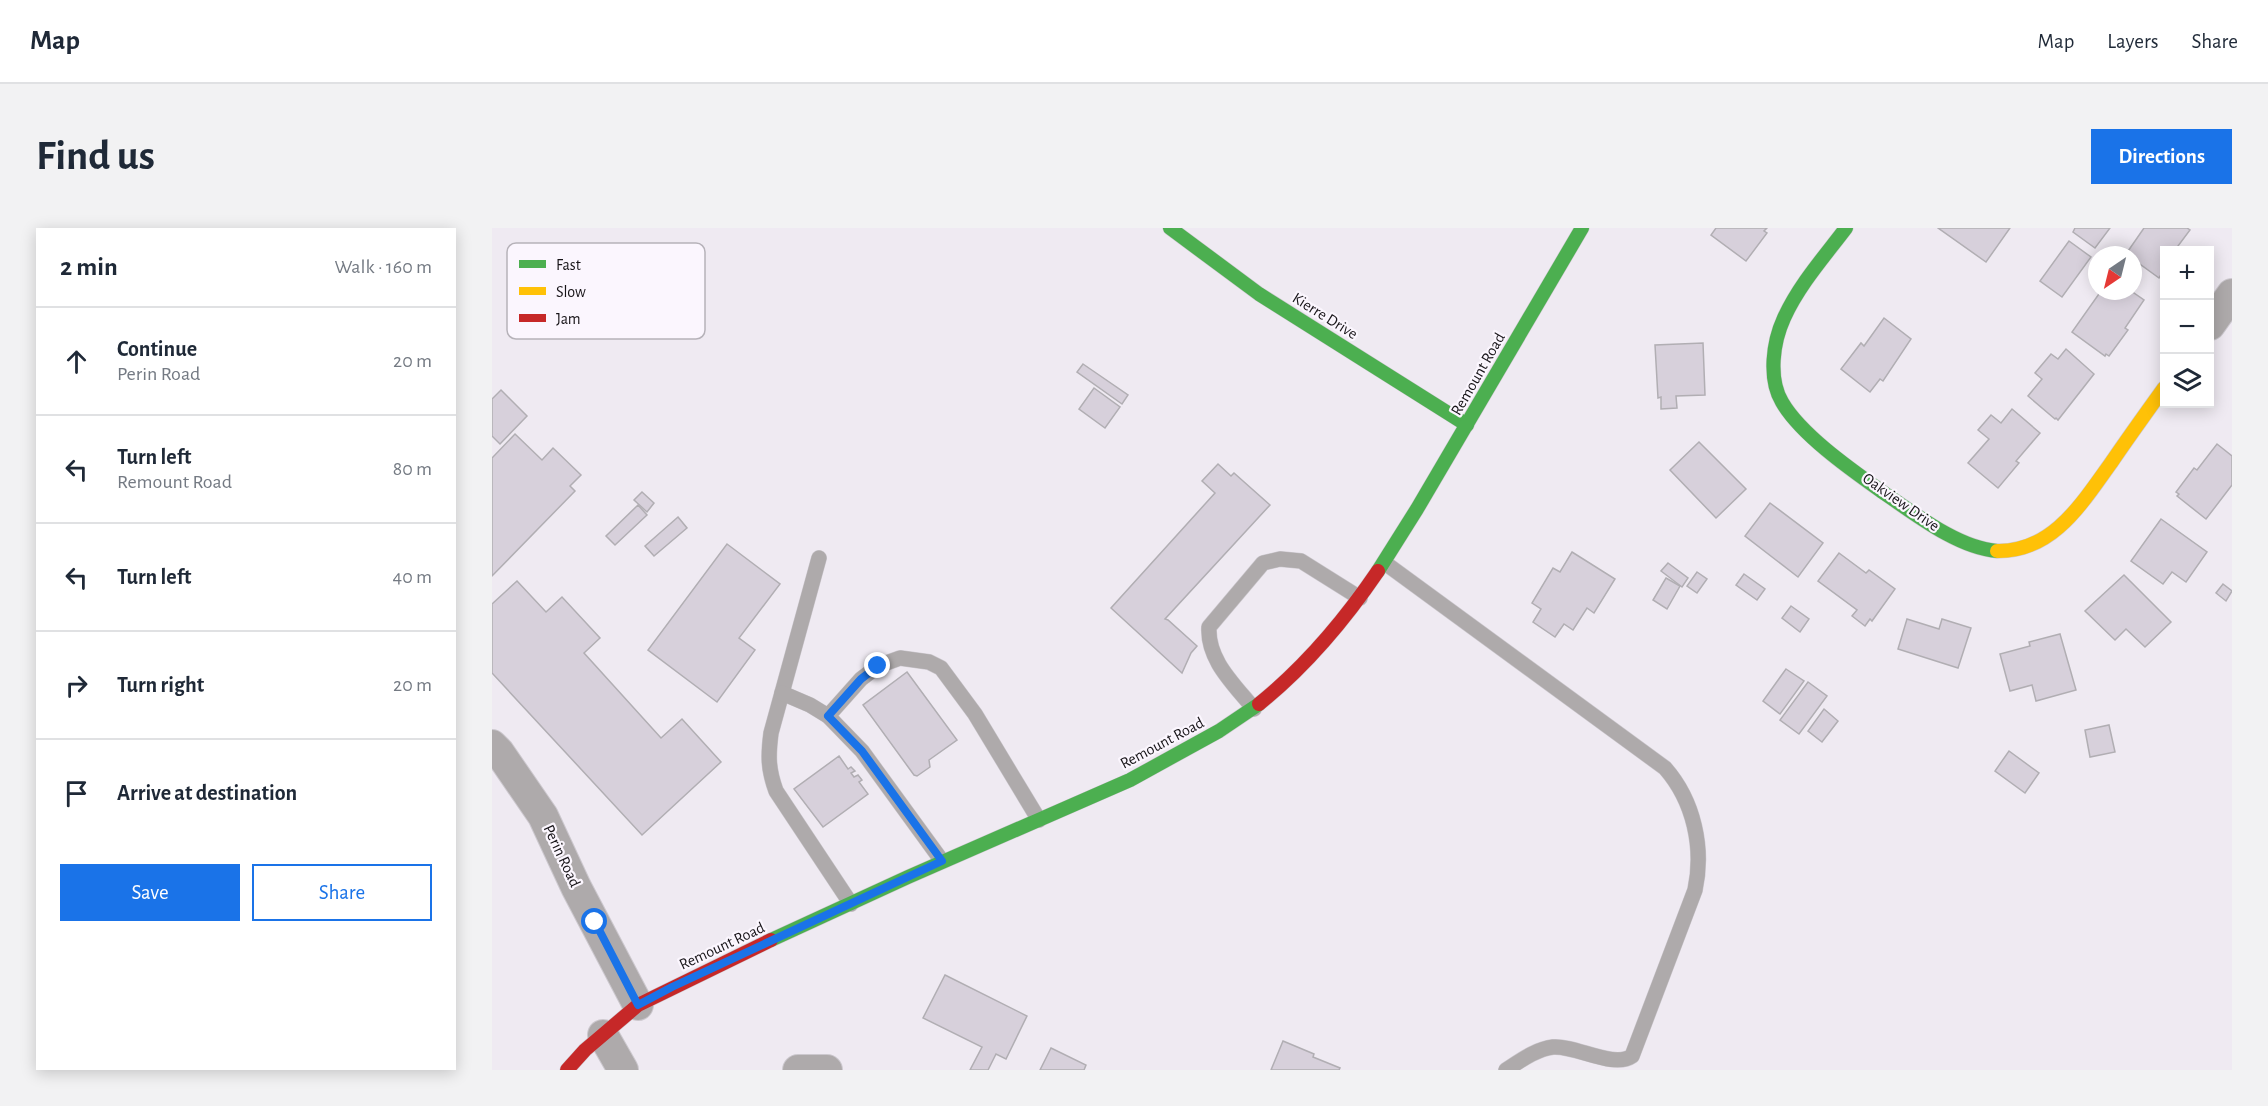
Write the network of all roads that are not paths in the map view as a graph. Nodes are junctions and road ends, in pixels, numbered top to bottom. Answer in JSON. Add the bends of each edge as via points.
{"nodes":[{"id":1,"x":1170,"y":228,"type":"edge"},
{"id":2,"x":1582,"y":228,"type":"edge"},
{"id":3,"x":1846,"y":228,"type":"edge"},
{"id":4,"x":2232,"y":294,"type":"edge"},
{"id":5,"x":2214,"y":319,"type":"edge"},
{"id":6,"x":2160,"y":394,"type":"edge"},
{"id":7,"x":1467,"y":425,"type":"junction"},
{"id":8,"x":819,"y":558,"type":"dead end"},
{"id":9,"x":1385,"y":563,"type":"junction"},
{"id":10,"x":1360,"y":598,"type":"junction"},
{"id":11,"x":782,"y":693,"type":"junction"},
{"id":12,"x":1254,"y":708,"type":"junction"},
{"id":13,"x":828,"y":716,"type":"junction"},
{"id":14,"x":492,"y":745,"type":"edge"},
{"id":15,"x":1039,"y":820,"type":"junction"},
{"id":16,"x":942,"y":861,"type":"junction"},
{"id":17,"x":851,"y":904,"type":"junction"},
{"id":18,"x":638,"y":1005,"type":"junction"},
{"id":19,"x":603,"y":1035,"type":"junction"},
{"id":20,"x":567,"y":1070,"type":"edge"},
{"id":21,"x":623,"y":1070,"type":"edge"},
{"id":22,"x":798,"y":1070,"type":"edge"},
{"id":23,"x":827,"y":1070,"type":"edge"},
{"id":24,"x":1506,"y":1070,"type":"edge"}],
"edges":[{"from":1,"to":7,"type":"street","name":"Kierre Drive","via":[[1259,294]]},
{"from":2,"to":7,"type":"street","name":"Remount Road"},
{"from":3,"to":6,"type":"street","name":"Oakview Drive","via":[[1783,320],[1775,348],[1778,389],[1791,417],[1812,438],[1937,529],[1976,547],[1997,551],[2017,549],[2052,535],[2077,510]]},
{"from":4,"to":5,"type":"street"},
{"from":7,"to":9,"type":"street","name":"Remount Road"},
{"from":8,"to":11,"type":"lane"},
{"from":9,"to":10,"type":"street","name":"Remount Road"},
{"from":9,"to":24,"type":"lane","via":[[1665,768],[1686,800],[1697,837],[1699,873],[1695,891],[1632,1056],[1614,1060],[1564,1047],[1550,1048]]},
{"from":10,"to":12,"type":"street","name":"Remount Road","via":[[1305,663]]},
{"from":10,"to":12,"type":"lane","via":[[1301,561],[1280,559],[1263,563],[1209,627],[1208,637],[1218,665]]},
{"from":11,"to":13,"type":"lane"},
{"from":11,"to":17,"type":"lane","via":[[771,733],[769,772],[776,791]]},
{"from":12,"to":15,"type":"street","name":"Remount Road","via":[[1163,763]]},
{"from":13,"to":15,"type":"lane","via":[[878,666],[900,658],[929,662],[941,668],[975,714]]},
{"from":13,"to":16,"type":"lane","via":[[862,751]]},
{"from":14,"to":18,"type":"street","name":"Perin Road","via":[[543,816]]},
{"from":15,"to":16,"type":"street","name":"Remount Road"},
{"from":16,"to":17,"type":"street","name":"Remount Road"},
{"from":17,"to":18,"type":"street","name":"Remount Road"},
{"from":18,"to":19,"type":"street","name":"Remount Road"},
{"from":19,"to":20,"type":"street","name":"Remount Road"},
{"from":19,"to":21,"type":"street"},
{"from":22,"to":23,"type":"street"}]}
